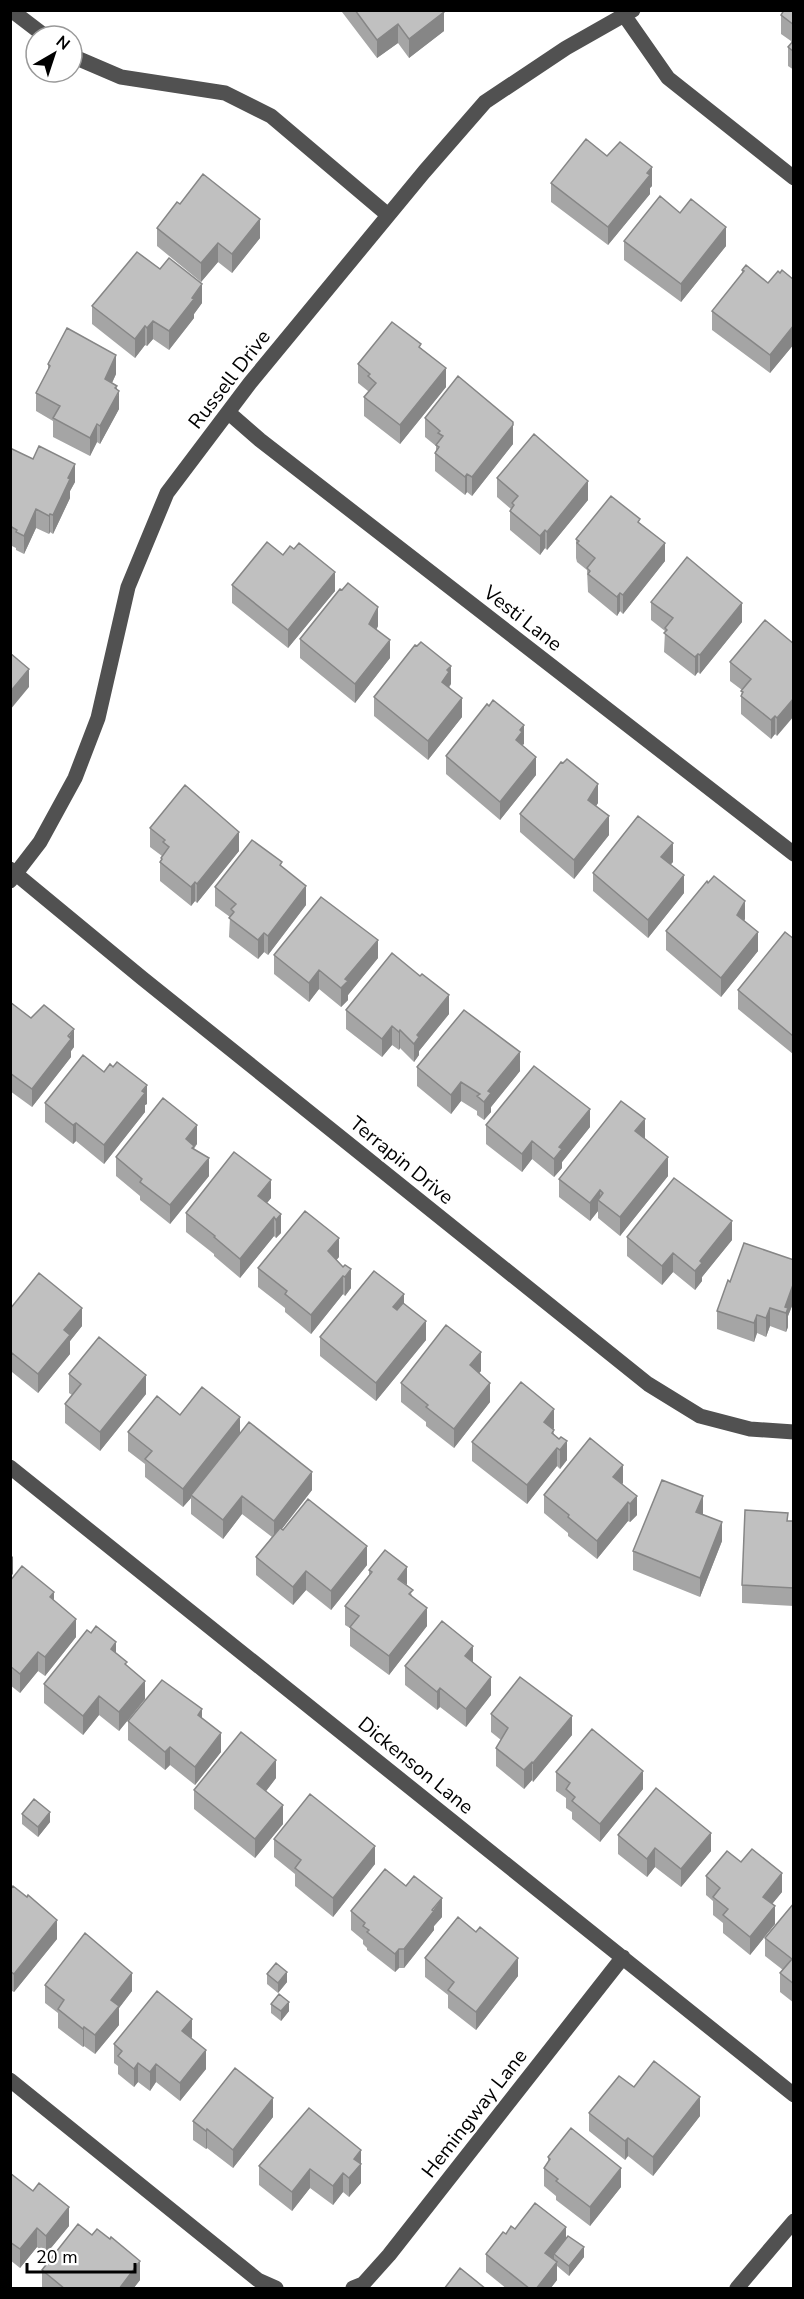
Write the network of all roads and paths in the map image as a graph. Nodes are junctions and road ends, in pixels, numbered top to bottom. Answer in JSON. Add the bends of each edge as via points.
{"nodes":[{"id":1,"x":11,"y":10,"type":"edge"},
{"id":2,"x":628,"y":13,"type":"edge"},
{"id":3,"x":29,"y":24,"type":"edge"},
{"id":4,"x":84,"y":61,"type":"edge"},
{"id":5,"x":794,"y":178,"type":"edge"},
{"id":6,"x":388,"y":215,"type":"junction"},
{"id":7,"x":229,"y":412,"type":"junction"},
{"id":8,"x":794,"y":854,"type":"edge"},
{"id":9,"x":12,"y":874,"type":"edge"},
{"id":10,"x":794,"y":1432,"type":"edge"},
{"id":11,"x":10,"y":1467,"type":"edge"},
{"id":12,"x":623,"y":1957,"type":"junction"},
{"id":13,"x":10,"y":2080,"type":"edge"},
{"id":14,"x":794,"y":2096,"type":"edge"},
{"id":15,"x":794,"y":2221,"type":"edge"},
{"id":16,"x":276,"y":2289,"type":"edge"},
{"id":17,"x":353,"y":2289,"type":"edge"},
{"id":18,"x":737,"y":2289,"type":"edge"}],
"edges":[{"from":1,"to":3,"type":"street"},
{"from":2,"to":5,"type":"street","via":[[668,78]]},
{"from":2,"to":6,"type":"street","name":"Russell Drive","via":[[566,48],[485,102]]},
{"from":4,"to":6,"type":"street","via":[[120,77],[225,93],[271,116]]},
{"from":6,"to":7,"type":"street","name":"Russell Drive"},
{"from":7,"to":8,"type":"street","name":"Vesti Lane","via":[[270,448]]},
{"from":7,"to":9,"type":"street","name":"Russell Drive","via":[[167,493],[128,587],[98,718],[75,778],[40,842]]},
{"from":9,"to":10,"type":"street","name":"Terrapin Drive","via":[[648,1384],[700,1416],[750,1429]]},
{"from":11,"to":12,"type":"street","name":"Dickenson Lane"},
{"from":12,"to":14,"type":"street","name":"Dickenson Lane"},
{"from":12,"to":17,"type":"street","name":"Hemingway Lane","via":[[389,2255],[363,2284]]},
{"from":13,"to":16,"type":"street","via":[[258,2280]]},
{"from":15,"to":18,"type":"street"}]}
